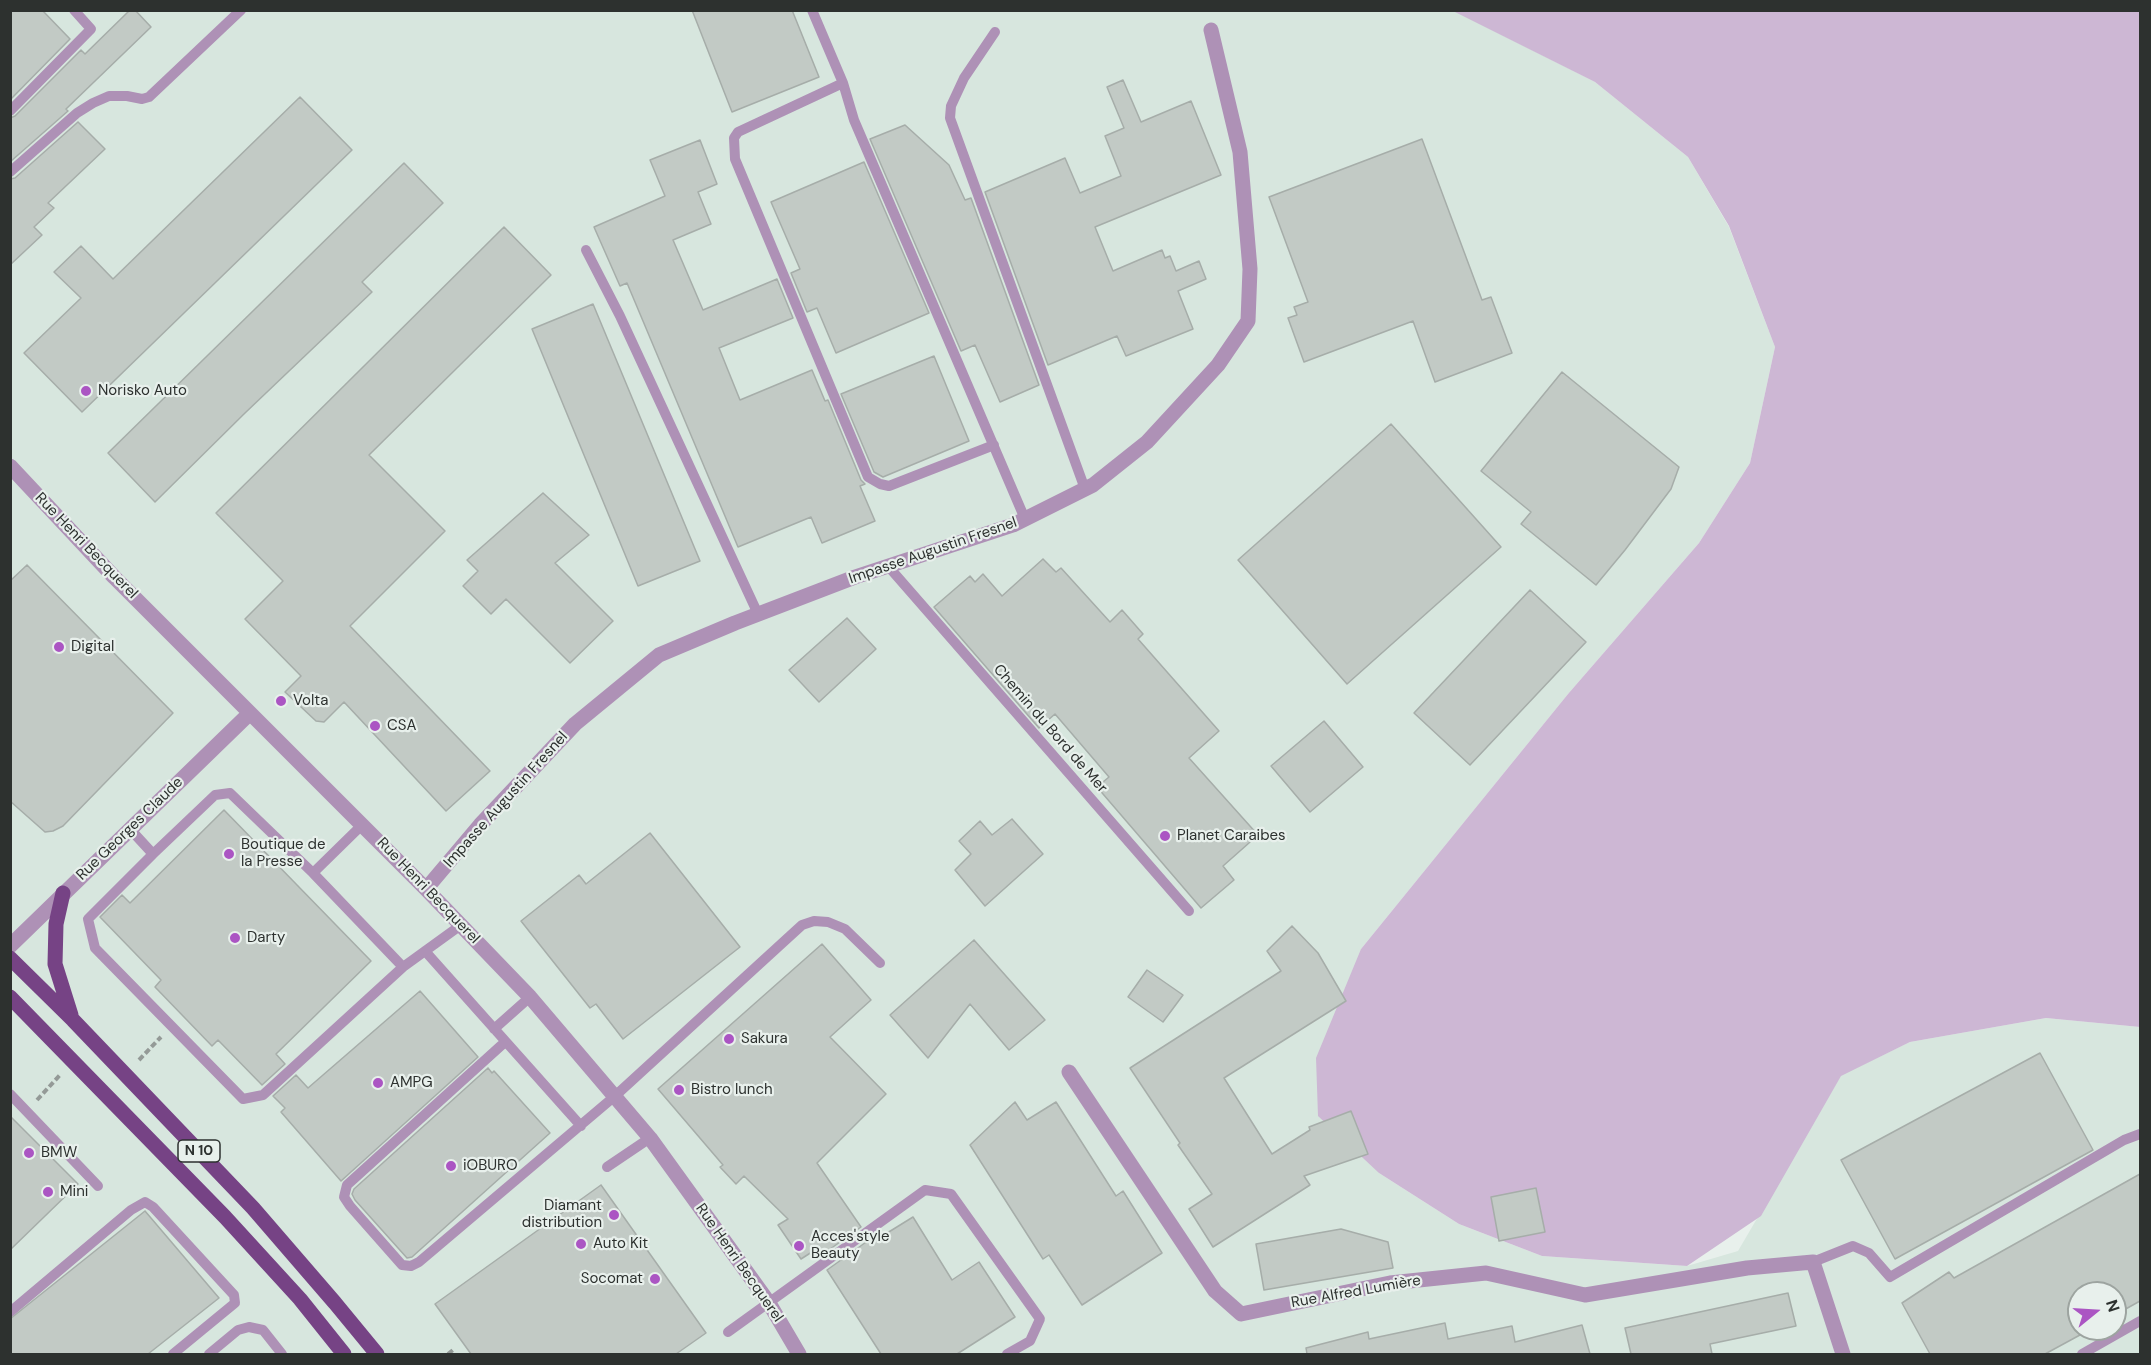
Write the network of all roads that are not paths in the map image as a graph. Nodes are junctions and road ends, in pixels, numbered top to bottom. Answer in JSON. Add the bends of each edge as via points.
{"nodes":[{"id":1,"x":74,"y":10,"type":"edge"},
{"id":2,"x":241,"y":10,"type":"edge"},
{"id":3,"x":812,"y":10,"type":"edge"},
{"id":4,"x":1211,"y":30,"type":"dead end"},
{"id":5,"x":995,"y":32,"type":"dead end"},
{"id":6,"x":843,"y":83,"type":"junction"},
{"id":7,"x":10,"y":111,"type":"edge"},
{"id":8,"x":10,"y":172,"type":"edge"},
{"id":9,"x":586,"y":250,"type":"dead end"},
{"id":10,"x":994,"y":445,"type":"junction"},
{"id":11,"x":10,"y":466,"type":"edge"},
{"id":12,"x":1085,"y":489,"type":"junction"},
{"id":13,"x":1025,"y":519,"type":"junction"},
{"id":14,"x":888,"y":566,"type":"junction"},
{"id":15,"x":758,"y":614,"type":"junction"},
{"id":16,"x":250,"y":713,"type":"junction"},
{"id":17,"x":362,"y":825,"type":"junction"},
{"id":18,"x":130,"y":829,"type":"junction"},
{"id":19,"x":153,"y":854,"type":"junction"},
{"id":20,"x":313,"y":873,"type":"junction"},
{"id":21,"x":426,"y":889,"type":"junction"},
{"id":22,"x":63,"y":893,"type":"junction"},
{"id":23,"x":1189,"y":912,"type":"dead end"},
{"id":24,"x":461,"y":925,"type":"junction"},
{"id":25,"x":10,"y":946,"type":"edge"},
{"id":26,"x":425,"y":951,"type":"junction"},
{"id":27,"x":10,"y":958,"type":"edge"},
{"id":28,"x":880,"y":963,"type":"dead end"},
{"id":29,"x":403,"y":967,"type":"junction"},
{"id":30,"x":10,"y":997,"type":"edge"},
{"id":31,"x":530,"y":997,"type":"junction"},
{"id":32,"x":73,"y":1020,"type":"junction"},
{"id":33,"x":494,"y":1029,"type":"junction"},
{"id":34,"x":505,"y":1042,"type":"junction"},
{"id":35,"x":1069,"y":1072,"type":"dead end"},
{"id":36,"x":10,"y":1094,"type":"edge"},
{"id":37,"x":615,"y":1096,"type":"junction"},
{"id":38,"x":580,"y":1125,"type":"junction"},
{"id":39,"x":2140,"y":1134,"type":"edge"},
{"id":40,"x":650,"y":1138,"type":"junction"},
{"id":41,"x":607,"y":1167,"type":"dead end"},
{"id":42,"x":98,"y":1186,"type":"dead end"},
{"id":43,"x":1813,"y":1262,"type":"junction"},
{"id":44,"x":769,"y":1303,"type":"junction"},
{"id":45,"x":10,"y":1312,"type":"edge"},
{"id":46,"x":2140,"y":1321,"type":"edge"},
{"id":47,"x":728,"y":1332,"type":"dead end"},
{"id":48,"x":173,"y":1354,"type":"edge"},
{"id":49,"x":208,"y":1354,"type":"edge"},
{"id":50,"x":282,"y":1354,"type":"edge"},
{"id":51,"x":344,"y":1354,"type":"edge"},
{"id":52,"x":377,"y":1354,"type":"edge"},
{"id":53,"x":800,"y":1354,"type":"edge"},
{"id":54,"x":1007,"y":1354,"type":"edge"},
{"id":55,"x":1843,"y":1354,"type":"edge"},
{"id":56,"x":2082,"y":1354,"type":"edge"}],
"edges":[{"from":1,"to":7,"type":"lane","via":[[91,29]]},
{"from":2,"to":8,"type":"lane","via":[[149,97],[108,96],[93,103],[76,113]]},
{"from":3,"to":6,"type":"lane"},
{"from":4,"to":12,"type":"street","name":"Impasse Augustin Fresnel","via":[[1240,152],[1250,269],[1248,321],[1218,365],[1147,442]]},
{"from":5,"to":12,"type":"lane","via":[[964,78],[951,106],[950,118]]},
{"from":6,"to":10,"type":"lane","via":[[854,120]]},
{"from":6,"to":10,"type":"lane","via":[[738,132],[734,138],[735,159],[868,477],[889,486]]},
{"from":9,"to":15,"type":"lane"},
{"from":10,"to":13,"type":"lane"},
{"from":11,"to":16,"type":"street","name":"Rue Henri Becquerel"},
{"from":12,"to":13,"type":"street","name":"Impasse Augustin Fresnel"},
{"from":13,"to":14,"type":"street","name":"Impasse Augustin Fresnel"},
{"from":14,"to":15,"type":"street","name":"Impasse Augustin Fresnel"},
{"from":14,"to":23,"type":"lane","name":"Chemin du Bord de Mer"},
{"from":15,"to":21,"type":"street","name":"Impasse Augustin Fresnel","via":[[659,654],[575,724]]},
{"from":16,"to":17,"type":"street","name":"Rue Henri Becquerel"},
{"from":16,"to":18,"type":"street","name":"Rue Georges Claude"},
{"from":17,"to":20,"type":"lane"},
{"from":17,"to":21,"type":"street","name":"Rue Henri Becquerel"},
{"from":18,"to":19,"type":"lane"},
{"from":18,"to":22,"type":"street","name":"Rue Georges Claude"},
{"from":19,"to":20,"type":"lane","via":[[215,795],[230,793]]},
{"from":19,"to":29,"type":"lane","via":[[88,919],[95,948],[243,1099],[262,1095]]},
{"from":20,"to":29,"type":"lane"},
{"from":21,"to":24,"type":"street","name":"Rue Henri Becquerel"},
{"from":22,"to":25,"type":"street","name":"Rue Georges Claude"},
{"from":22,"to":32,"type":"main road","via":[[56,924],[54,964]]},
{"from":24,"to":26,"type":"lane"},
{"from":24,"to":31,"type":"street","name":"Rue Henri Becquerel"},
{"from":26,"to":29,"type":"lane"},
{"from":26,"to":33,"type":"lane"},
{"from":27,"to":32,"type":"main road","number":"N 10"},
{"from":28,"to":37,"type":"lane","via":[[845,929],[828,922],[802,925]]},
{"from":30,"to":51,"type":"main road","number":"N 10","via":[[225,1217]]},
{"from":31,"to":33,"type":"lane"},
{"from":31,"to":37,"type":"street","name":"Rue Henri Becquerel"},
{"from":32,"to":52,"type":"main road","number":"N 10","via":[[253,1208]]},
{"from":33,"to":34,"type":"lane"},
{"from":34,"to":38,"type":"lane"},
{"from":34,"to":38,"type":"lane","via":[[347,1185],[344,1197],[395,1258],[402,1265],[419,1263]]},
{"from":35,"to":43,"type":"street","name":"Rue Alfred Lumière","via":[[1215,1291],[1241,1314],[1390,1283],[1486,1274],[1584,1294],[1747,1268]]},
{"from":36,"to":42,"type":"lane"},
{"from":37,"to":38,"type":"lane"},
{"from":37,"to":40,"type":"street","name":"Rue Henri Becquerel"},
{"from":39,"to":43,"type":"lane","via":[[1890,1276],[1869,1253],[1853,1246]]},
{"from":40,"to":41,"type":"lane"},
{"from":40,"to":44,"type":"street","name":"Rue Henri Becquerel"},
{"from":43,"to":55,"type":"street"},
{"from":44,"to":47,"type":"lane"},
{"from":44,"to":53,"type":"street","name":"Rue Henri Becquerel"},
{"from":44,"to":54,"type":"lane","via":[[925,1190],[951,1194],[1040,1319],[1030,1341]]},
{"from":45,"to":48,"type":"lane","via":[[145,1202],[234,1295],[235,1303]]},
{"from":46,"to":56,"type":"lane"},
{"from":49,"to":50,"type":"lane","via":[[238,1330],[249,1327],[263,1330]]}]}
